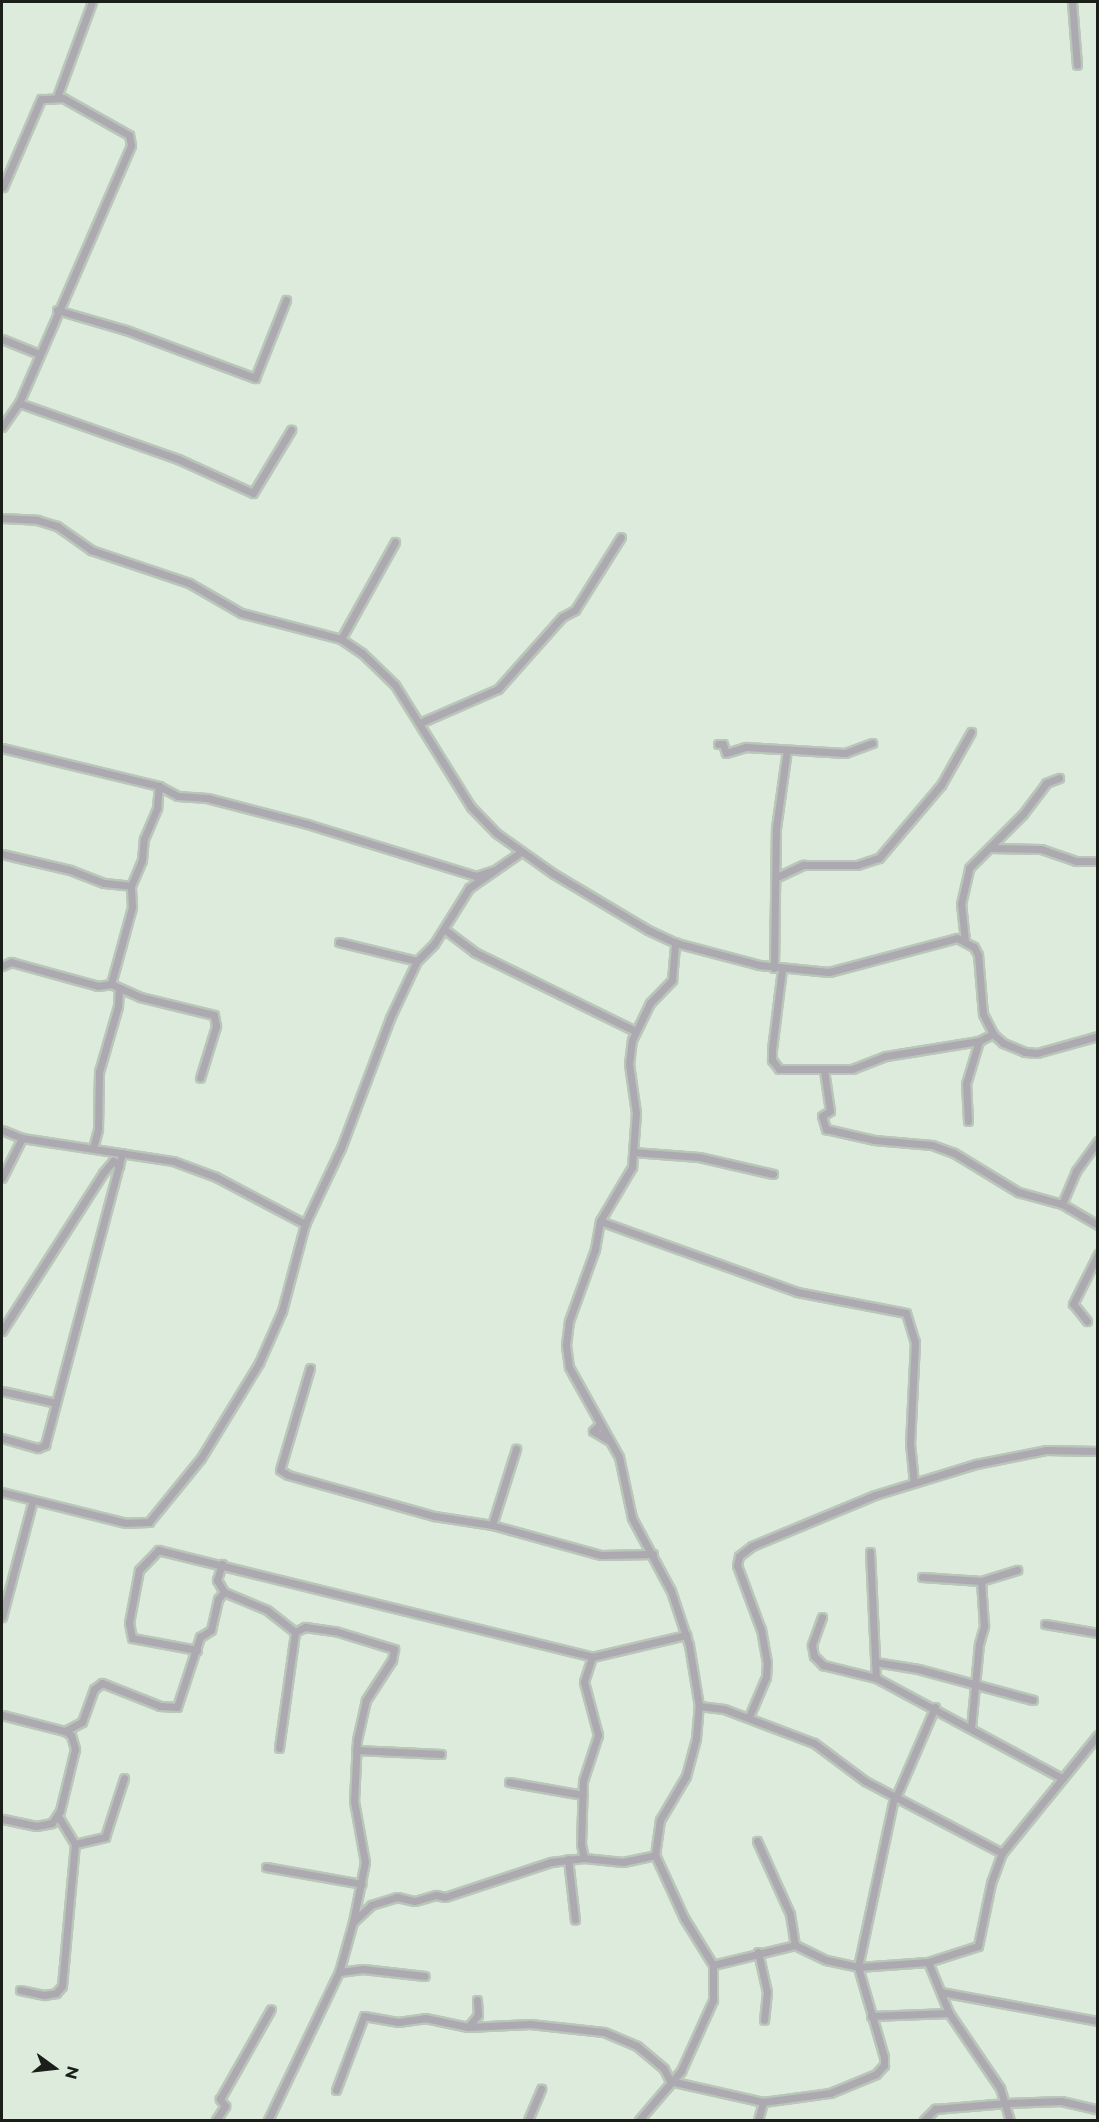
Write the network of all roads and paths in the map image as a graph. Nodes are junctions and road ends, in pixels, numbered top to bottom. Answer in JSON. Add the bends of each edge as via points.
{"nodes":[{"id":1,"x":92,"y":2,"type":"edge"},
{"id":2,"x":1072,"y":2,"type":"edge"},
{"id":3,"x":1077,"y":65,"type":"dead end"},
{"id":4,"x":57,"y":97,"type":"junction"},
{"id":5,"x":3,"y":187,"type":"dead end"},
{"id":6,"x":285,"y":300,"type":"dead end"},
{"id":7,"x":57,"y":310,"type":"junction"},
{"id":8,"x":2,"y":339,"type":"edge"},
{"id":9,"x":37,"y":354,"type":"junction"},
{"id":10,"x":19,"y":403,"type":"junction"},
{"id":11,"x":2,"y":426,"type":"edge"},
{"id":12,"x":291,"y":430,"type":"dead end"},
{"id":13,"x":2,"y":518,"type":"edge"},
{"id":14,"x":621,"y":537,"type":"dead end"},
{"id":15,"x":395,"y":542,"type":"dead end"},
{"id":16,"x":341,"y":639,"type":"junction"},
{"id":17,"x":422,"y":722,"type":"junction"},
{"id":18,"x":971,"y":732,"type":"dead end"},
{"id":19,"x":872,"y":743,"type":"dead end"},
{"id":20,"x":718,"y":744,"type":"dead end"},
{"id":21,"x":2,"y":748,"type":"edge"},
{"id":22,"x":787,"y":750,"type":"junction"},
{"id":23,"x":1059,"y":778,"type":"dead end"},
{"id":24,"x":159,"y":786,"type":"junction"},
{"id":25,"x":991,"y":848,"type":"junction"},
{"id":26,"x":520,"y":852,"type":"junction"},
{"id":27,"x":2,"y":854,"type":"edge"},
{"id":28,"x":1098,"y":861,"type":"edge"},
{"id":29,"x":495,"y":870,"type":"junction"},
{"id":30,"x":777,"y":877,"type":"junction"},
{"id":31,"x":131,"y":886,"type":"junction"},
{"id":32,"x":444,"y":929,"type":"junction"},
{"id":33,"x":965,"y":941,"type":"junction"},
{"id":34,"x":339,"y":942,"type":"dead end"},
{"id":35,"x":675,"y":942,"type":"junction"},
{"id":36,"x":417,"y":961,"type":"junction"},
{"id":37,"x":2,"y":966,"type":"edge"},
{"id":38,"x":778,"y":968,"type":"junction"},
{"id":39,"x":111,"y":984,"type":"junction"},
{"id":40,"x":118,"y":989,"type":"junction"},
{"id":41,"x":635,"y":1031,"type":"junction"},
{"id":42,"x":993,"y":1034,"type":"junction"},
{"id":43,"x":1098,"y":1036,"type":"edge"},
{"id":44,"x":979,"y":1041,"type":"junction"},
{"id":45,"x":824,"y":1070,"type":"junction"},
{"id":46,"x":200,"y":1078,"type":"dead end"},
{"id":47,"x":968,"y":1121,"type":"dead end"},
{"id":48,"x":2,"y":1130,"type":"edge"},
{"id":49,"x":22,"y":1138,"type":"junction"},
{"id":50,"x":1098,"y":1141,"type":"edge"},
{"id":51,"x":93,"y":1148,"type":"junction"},
{"id":52,"x":633,"y":1152,"type":"junction"},
{"id":53,"x":122,"y":1153,"type":"junction"},
{"id":54,"x":119,"y":1166,"type":"junction"},
{"id":55,"x":773,"y":1174,"type":"dead end"},
{"id":56,"x":2,"y":1178,"type":"edge"},
{"id":57,"x":1062,"y":1204,"type":"junction"},
{"id":58,"x":600,"y":1221,"type":"junction"},
{"id":59,"x":305,"y":1224,"type":"junction"},
{"id":60,"x":1098,"y":1225,"type":"edge"},
{"id":61,"x":1098,"y":1254,"type":"edge"},
{"id":62,"x":1087,"y":1321,"type":"dead end"},
{"id":63,"x":2,"y":1331,"type":"edge"},
{"id":64,"x":310,"y":1368,"type":"dead end"},
{"id":65,"x":2,"y":1391,"type":"edge"},
{"id":66,"x":56,"y":1403,"type":"junction"},
{"id":67,"x":2,"y":1438,"type":"edge"},
{"id":68,"x":516,"y":1449,"type":"dead end"},
{"id":69,"x":1098,"y":1451,"type":"edge"},
{"id":70,"x":914,"y":1483,"type":"junction"},
{"id":71,"x":2,"y":1492,"type":"edge"},
{"id":72,"x":33,"y":1500,"type":"junction"},
{"id":73,"x":492,"y":1525,"type":"junction"},
{"id":74,"x":870,"y":1552,"type":"dead end"},
{"id":75,"x":653,"y":1554,"type":"junction"},
{"id":76,"x":222,"y":1564,"type":"junction"},
{"id":77,"x":1017,"y":1570,"type":"dead end"},
{"id":78,"x":922,"y":1577,"type":"dead end"},
{"id":79,"x":981,"y":1581,"type":"junction"},
{"id":80,"x":224,"y":1592,"type":"junction"},
{"id":81,"x":2,"y":1617,"type":"edge"},
{"id":82,"x":822,"y":1617,"type":"dead end"},
{"id":83,"x":1045,"y":1624,"type":"dead end"},
{"id":84,"x":295,"y":1632,"type":"junction"},
{"id":85,"x":1098,"y":1633,"type":"edge"},
{"id":86,"x":686,"y":1635,"type":"junction"},
{"id":87,"x":197,"y":1650,"type":"junction"},
{"id":88,"x":592,"y":1657,"type":"junction"},
{"id":89,"x":875,"y":1662,"type":"junction"},
{"id":90,"x":886,"y":1664,"type":"junction"},
{"id":91,"x":876,"y":1678,"type":"junction"},
{"id":92,"x":977,"y":1684,"type":"junction"},
{"id":93,"x":1033,"y":1700,"type":"dead end"},
{"id":94,"x":699,"y":1706,"type":"junction"},
{"id":95,"x":935,"y":1707,"type":"junction"},
{"id":96,"x":2,"y":1715,"type":"edge"},
{"id":97,"x":749,"y":1718,"type":"junction"},
{"id":98,"x":971,"y":1728,"type":"junction"},
{"id":99,"x":65,"y":1731,"type":"junction"},
{"id":100,"x":1098,"y":1735,"type":"edge"},
{"id":101,"x":279,"y":1748,"type":"dead end"},
{"id":102,"x":356,"y":1750,"type":"junction"},
{"id":103,"x":441,"y":1754,"type":"dead end"},
{"id":104,"x":124,"y":1778,"type":"dead end"},
{"id":105,"x":1062,"y":1778,"type":"junction"},
{"id":106,"x":509,"y":1782,"type":"dead end"},
{"id":107,"x":583,"y":1795,"type":"junction"},
{"id":108,"x":895,"y":1797,"type":"junction"},
{"id":109,"x":58,"y":1816,"type":"junction"},
{"id":110,"x":2,"y":1819,"type":"edge"},
{"id":111,"x":757,"y":1842,"type":"dead end"},
{"id":112,"x":75,"y":1844,"type":"junction"},
{"id":113,"x":1002,"y":1853,"type":"junction"},
{"id":114,"x":655,"y":1855,"type":"junction"},
{"id":115,"x":585,"y":1858,"type":"junction"},
{"id":116,"x":568,"y":1859,"type":"junction"},
{"id":117,"x":266,"y":1867,"type":"dead end"},
{"id":118,"x":362,"y":1884,"type":"junction"},
{"id":119,"x":575,"y":1920,"type":"dead end"},
{"id":120,"x":353,"y":1922,"type":"junction"},
{"id":121,"x":795,"y":1945,"type":"junction"},
{"id":122,"x":758,"y":1952,"type":"junction"},
{"id":123,"x":928,"y":1962,"type":"junction"},
{"id":124,"x":713,"y":1965,"type":"junction"},
{"id":125,"x":858,"y":1967,"type":"junction"},
{"id":126,"x":339,"y":1972,"type":"junction"},
{"id":127,"x":425,"y":1976,"type":"dead end"},
{"id":128,"x":20,"y":1990,"type":"dead end"},
{"id":129,"x":941,"y":1992,"type":"junction"},
{"id":130,"x":477,"y":2000,"type":"dead end"},
{"id":131,"x":271,"y":2009,"type":"dead end"},
{"id":132,"x":949,"y":2013,"type":"junction"},
{"id":133,"x":871,"y":2016,"type":"junction"},
{"id":134,"x":764,"y":2020,"type":"dead end"},
{"id":135,"x":1098,"y":2021,"type":"edge"},
{"id":136,"x":468,"y":2027,"type":"junction"},
{"id":137,"x":670,"y":2081,"type":"junction"},
{"id":138,"x":541,"y":2089,"type":"dead end"},
{"id":139,"x":336,"y":2090,"type":"dead end"},
{"id":140,"x":763,"y":2102,"type":"junction"},
{"id":141,"x":1007,"y":2103,"type":"junction"},
{"id":142,"x":1097,"y":2109,"type":"edge"},
{"id":143,"x":216,"y":2121,"type":"edge"},
{"id":144,"x":268,"y":2121,"type":"edge"},
{"id":145,"x":528,"y":2121,"type":"edge"},
{"id":146,"x":639,"y":2121,"type":"edge"},
{"id":147,"x":758,"y":2121,"type":"edge"},
{"id":148,"x":924,"y":2121,"type":"edge"},
{"id":149,"x":1010,"y":2121,"type":"edge"}],
"edges":[{"from":1,"to":4,"type":"street"},
{"from":2,"to":3,"type":"street"},
{"from":4,"to":5,"type":"street","via":[[41,99]]},
{"from":4,"to":7,"type":"street","via":[[120,129],[129,135],[131,145]]},
{"from":6,"to":7,"type":"street","via":[[255,378],[126,330]]},
{"from":7,"to":9,"type":"street"},
{"from":8,"to":9,"type":"street"},
{"from":9,"to":10,"type":"street"},
{"from":10,"to":11,"type":"street"},
{"from":10,"to":12,"type":"street","via":[[178,459],[253,494]]},
{"from":13,"to":16,"type":"street","via":[[37,520],[57,526],[91,550],[189,583],[241,613]]},
{"from":14,"to":17,"type":"street","via":[[575,610],[562,617],[498,689]]},
{"from":15,"to":16,"type":"street"},
{"from":16,"to":17,"type":"street","via":[[395,685]]},
{"from":17,"to":26,"type":"street","via":[[471,807]]},
{"from":18,"to":30,"type":"street","via":[[941,785],[879,858],[857,865],[803,865]]},
{"from":19,"to":22,"type":"street","via":[[852,753]]},
{"from":20,"to":22,"type":"street","via":[[723,744],[726,753],[746,747]]},
{"from":21,"to":24,"type":"street"},
{"from":22,"to":30,"type":"street","via":[[776,828]]},
{"from":23,"to":25,"type":"street","via":[[1046,783]]},
{"from":24,"to":29,"type":"street","via":[[178,796],[207,798],[307,824],[476,876]]},
{"from":24,"to":31,"type":"street","via":[[157,808]]},
{"from":25,"to":28,"type":"street","via":[[1041,849],[1076,861]]},
{"from":25,"to":33,"type":"street","via":[[973,863],[962,885]]},
{"from":26,"to":29,"type":"street"},
{"from":26,"to":35,"type":"street","via":[[595,900]]},
{"from":27,"to":31,"type":"street","via":[[70,870],[104,883]]},
{"from":29,"to":32,"type":"street","via":[[469,888]]},
{"from":30,"to":38,"type":"street"},
{"from":31,"to":39,"type":"street","via":[[132,907]]},
{"from":32,"to":36,"type":"street"},
{"from":32,"to":41,"type":"street","via":[[474,952]]},
{"from":33,"to":38,"type":"street","via":[[948,939],[844,970]]},
{"from":33,"to":42,"type":"street","via":[[978,955],[983,1014]]},
{"from":34,"to":36,"type":"street"},
{"from":35,"to":38,"type":"street"},
{"from":35,"to":41,"type":"street","via":[[672,980],[650,1003]]},
{"from":36,"to":59,"type":"street","via":[[390,1018],[341,1148]]},
{"from":37,"to":39,"type":"street","via":[[11,962],[98,986]]},
{"from":38,"to":45,"type":"street","via":[[772,1060],[779,1069]]},
{"from":39,"to":40,"type":"street"},
{"from":40,"to":46,"type":"street","via":[[214,1015],[216,1026]]},
{"from":40,"to":51,"type":"street","via":[[118,1006],[99,1072],[98,1129]]},
{"from":41,"to":52,"type":"street","via":[[630,1064],[636,1113]]},
{"from":42,"to":43,"type":"street","via":[[1010,1048],[1038,1053]]},
{"from":42,"to":44,"type":"street"},
{"from":44,"to":45,"type":"street","via":[[886,1056],[852,1069]]},
{"from":44,"to":47,"type":"street","via":[[967,1075]]},
{"from":45,"to":57,"type":"street","via":[[830,1111],[822,1116],[825,1129],[874,1140],[932,1144],[1018,1192]]},
{"from":48,"to":49,"type":"street"},
{"from":49,"to":51,"type":"street"},
{"from":49,"to":56,"type":"street"},
{"from":50,"to":57,"type":"street","via":[[1076,1171]]},
{"from":51,"to":53,"type":"street"},
{"from":52,"to":55,"type":"street","via":[[699,1157]]},
{"from":52,"to":58,"type":"street","via":[[627,1179]]},
{"from":53,"to":54,"type":"street"},
{"from":53,"to":59,"type":"street","via":[[173,1161],[216,1177]]},
{"from":54,"to":63,"type":"street","via":[[113,1161],[103,1173]]},
{"from":54,"to":66,"type":"street"},
{"from":57,"to":60,"type":"street"},
{"from":58,"to":70,"type":"street","via":[[797,1292],[906,1313],[915,1342],[910,1443]]},
{"from":58,"to":75,"type":"street","via":[[595,1249],[569,1321],[569,1367],[600,1424],[593,1431],[609,1440],[619,1457],[632,1518]]},
{"from":59,"to":72,"type":"street","via":[[282,1311],[259,1363],[201,1458],[149,1522],[126,1523]]},
{"from":61,"to":62,"type":"street","via":[[1073,1304]]},
{"from":64,"to":73,"type":"street","via":[[280,1470],[434,1516]]},
{"from":65,"to":66,"type":"street"},
{"from":66,"to":67,"type":"street","via":[[42,1448]]},
{"from":68,"to":73,"type":"street"},
{"from":69,"to":70,"type":"street","via":[[1046,1450],[976,1464]]},
{"from":70,"to":97,"type":"street","via":[[769,1538],[739,1556],[737,1565],[761,1630],[766,1663],[766,1677]]},
{"from":71,"to":72,"type":"street"},
{"from":72,"to":81,"type":"street"},
{"from":73,"to":75,"type":"street","via":[[602,1555]]},
{"from":74,"to":89,"type":"street"},
{"from":75,"to":86,"type":"street","via":[[672,1591]]},
{"from":76,"to":80,"type":"street","via":[[217,1581]]},
{"from":76,"to":87,"type":"street","via":[[158,1550],[139,1570],[129,1623],[132,1638]]},
{"from":76,"to":88,"type":"street"},
{"from":77,"to":79,"type":"street"},
{"from":78,"to":79,"type":"street"},
{"from":79,"to":92,"type":"street","via":[[986,1608]]},
{"from":80,"to":84,"type":"street","via":[[267,1610]]},
{"from":80,"to":87,"type":"street","via":[[218,1599],[211,1630],[204,1631]]},
{"from":82,"to":91,"type":"street","via":[[814,1629],[814,1656],[838,1672]]},
{"from":83,"to":85,"type":"street"},
{"from":84,"to":101,"type":"street"},
{"from":84,"to":102,"type":"street","via":[[305,1627],[335,1631],[394,1649],[366,1700]]},
{"from":86,"to":88,"type":"street"},
{"from":86,"to":94,"type":"street"},
{"from":87,"to":99,"type":"street","via":[[177,1707],[160,1706],[102,1683],[94,1689],[82,1722]]},
{"from":88,"to":107,"type":"street","via":[[584,1682],[598,1735],[583,1781]]},
{"from":89,"to":90,"type":"street"},
{"from":89,"to":91,"type":"street"},
{"from":90,"to":91,"type":"street"},
{"from":90,"to":92,"type":"street"},
{"from":91,"to":95,"type":"street"},
{"from":92,"to":93,"type":"street"},
{"from":92,"to":98,"type":"street"},
{"from":94,"to":97,"type":"street"},
{"from":94,"to":114,"type":"street","via":[[686,1776],[660,1820]]},
{"from":95,"to":98,"type":"street"},
{"from":95,"to":108,"type":"street"},
{"from":96,"to":99,"type":"street"},
{"from":97,"to":108,"type":"street","via":[[814,1743],[865,1781]]},
{"from":98,"to":105,"type":"street"},
{"from":99,"to":109,"type":"street","via":[[74,1741],[75,1749]]},
{"from":100,"to":105,"type":"street"},
{"from":102,"to":103,"type":"street"},
{"from":102,"to":118,"type":"street","via":[[354,1801],[365,1850]]},
{"from":104,"to":112,"type":"street","via":[[109,1831],[98,1840]]},
{"from":105,"to":113,"type":"street"},
{"from":106,"to":107,"type":"street"},
{"from":107,"to":115,"type":"street","via":[[580,1844]]},
{"from":108,"to":113,"type":"street"},
{"from":108,"to":125,"type":"street"},
{"from":109,"to":110,"type":"street","via":[[46,1826]]},
{"from":109,"to":112,"type":"street"},
{"from":111,"to":121,"type":"street","via":[[790,1914]]},
{"from":112,"to":128,"type":"street","via":[[62,1986],[56,1993],[44,1995]]},
{"from":113,"to":123,"type":"street","via":[[991,1882],[981,1942],[974,1948]]},
{"from":114,"to":115,"type":"street","via":[[623,1862]]},
{"from":114,"to":124,"type":"street","via":[[684,1918]]},
{"from":115,"to":116,"type":"street"},
{"from":116,"to":119,"type":"street"},
{"from":116,"to":120,"type":"street","via":[[445,1897],[379,1901]]},
{"from":117,"to":118,"type":"street"},
{"from":118,"to":120,"type":"street"},
{"from":120,"to":126,"type":"street"},
{"from":121,"to":122,"type":"street"},
{"from":121,"to":125,"type":"street","via":[[825,1960]]},
{"from":122,"to":124,"type":"street"},
{"from":122,"to":134,"type":"street","via":[[767,1992]]},
{"from":123,"to":125,"type":"street"},
{"from":123,"to":129,"type":"street"},
{"from":124,"to":137,"type":"street","via":[[713,2000],[688,2060]]},
{"from":125,"to":133,"type":"street"},
{"from":126,"to":127,"type":"street","via":[[363,1969]]},
{"from":126,"to":144,"type":"street"},
{"from":129,"to":132,"type":"street"},
{"from":129,"to":135,"type":"street"},
{"from":130,"to":136,"type":"street","via":[[478,2015]]},
{"from":131,"to":143,"type":"street","via":[[220,2099],[225,2106]]},
{"from":132,"to":133,"type":"street"},
{"from":132,"to":141,"type":"street"},
{"from":133,"to":140,"type":"street","via":[[884,2057],[881,2070],[830,2093]]},
{"from":136,"to":137,"type":"street","via":[[530,2024],[604,2032],[638,2046],[664,2069]]},
{"from":136,"to":139,"type":"street","via":[[431,2018],[398,2022],[364,2016]]},
{"from":137,"to":140,"type":"street"},
{"from":137,"to":146,"type":"street"},
{"from":138,"to":145,"type":"street"},
{"from":140,"to":147,"type":"street"},
{"from":141,"to":142,"type":"street","via":[[1061,2102]]},
{"from":141,"to":148,"type":"street","via":[[935,2109]]},
{"from":141,"to":149,"type":"street"}]}
